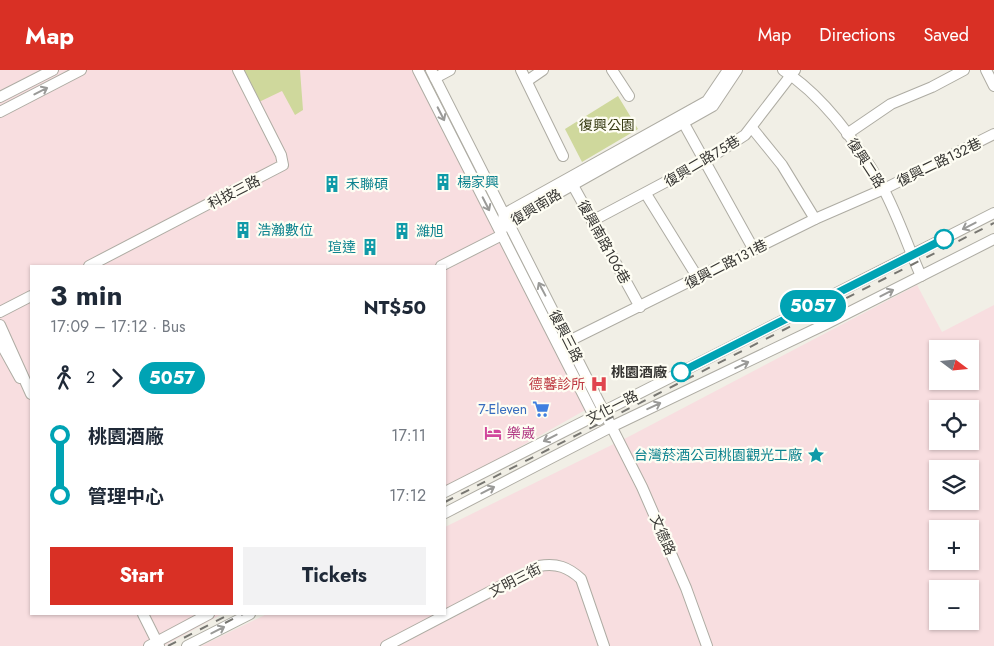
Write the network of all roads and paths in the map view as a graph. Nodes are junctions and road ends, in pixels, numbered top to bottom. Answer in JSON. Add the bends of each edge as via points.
{"nodes":[{"id":1,"x":53,"y":70,"type":"edge"},
{"id":2,"x":81,"y":70,"type":"edge"},
{"id":3,"x":238,"y":70,"type":"edge"},
{"id":4,"x":418,"y":70,"type":"edge"},
{"id":5,"x":450,"y":70,"type":"edge"},
{"id":6,"x":521,"y":70,"type":"edge"},
{"id":7,"x":543,"y":70,"type":"edge"},
{"id":8,"x":612,"y":70,"type":"edge"},
{"id":9,"x":734,"y":70,"type":"edge"},
{"id":10,"x":964,"y":70,"type":"edge"},
{"id":11,"x":986,"y":70,"type":"edge"},
{"id":12,"x":790,"y":72,"type":"edge"},
{"id":13,"x":433,"y":74,"type":"edge"},
{"id":14,"x":527,"y":81,"type":"junction"},
{"id":15,"x":994,"y":86,"type":"edge"},
{"id":16,"x":629,"y":96,"type":"dead end"},
{"id":17,"x":0,"y":97,"type":"edge"},
{"id":18,"x":0,"y":112,"type":"edge"},
{"id":19,"x":683,"y":122,"type":"junction"},
{"id":20,"x":752,"y":128,"type":"junction"},
{"id":21,"x":848,"y":134,"type":"junction"},
{"id":22,"x":994,"y":134,"type":"edge"},
{"id":23,"x":466,"y":140,"type":"junction"},
{"id":24,"x":456,"y":145,"type":"junction"},
{"id":25,"x":563,"y":156,"type":"dead end"},
{"id":26,"x":705,"y":161,"type":"junction"},
{"id":27,"x":570,"y":181,"type":"junction"},
{"id":28,"x":884,"y":189,"type":"junction"},
{"id":29,"x":646,"y":194,"type":"junction"},
{"id":30,"x":994,"y":214,"type":"edge"},
{"id":31,"x":505,"y":218,"type":"junction"},
{"id":32,"x":815,"y":218,"type":"junction"},
{"id":33,"x":592,"y":221,"type":"junction"},
{"id":34,"x":502,"y":236,"type":"junction"},
{"id":35,"x":994,"y":239,"type":"edge"},
{"id":36,"x":754,"y":250,"type":"junction"},
{"id":37,"x":912,"y":256,"type":"junction"},
{"id":38,"x":92,"y":265,"type":"edge"},
{"id":39,"x":443,"y":265,"type":"edge"},
{"id":40,"x":921,"y":276,"type":"junction"},
{"id":41,"x":698,"y":278,"type":"junction"},
{"id":42,"x":30,"y":297,"type":"edge"},
{"id":43,"x":640,"y":307,"type":"junction"},
{"id":44,"x":0,"y":312,"type":"edge"},
{"id":45,"x":0,"y":326,"type":"edge"},
{"id":46,"x":569,"y":341,"type":"junction"},
{"id":47,"x":0,"y":342,"type":"edge"},
{"id":48,"x":30,"y":393,"type":"edge"},
{"id":49,"x":30,"y":393,"type":"edge"},
{"id":50,"x":598,"y":414,"type":"junction"},
{"id":51,"x":611,"y":427,"type":"junction"},
{"id":52,"x":446,"y":491,"type":"edge"},
{"id":53,"x":446,"y":512,"type":"edge"},
{"id":54,"x":142,"y":615,"type":"edge"},
{"id":55,"x":207,"y":615,"type":"edge"},
{"id":56,"x":248,"y":615,"type":"edge"},
{"id":57,"x":445,"y":615,"type":"edge"},
{"id":58,"x":446,"y":615,"type":"edge"},
{"id":59,"x":155,"y":644,"type":"edge"},
{"id":60,"x":187,"y":646,"type":"edge"},
{"id":61,"x":386,"y":646,"type":"edge"},
{"id":62,"x":604,"y":646,"type":"edge"},
{"id":63,"x":707,"y":646,"type":"edge"}],
"edges":[{"from":1,"to":17,"type":"street"},
{"from":18,"to":2,"type":"street","one_way":true},
{"from":3,"to":38,"type":"street","name":"科技三路","via":[[282,155],[283,165]]},
{"from":4,"to":24,"type":"street","name":"復興三路","one_way":true},
{"from":5,"to":13,"type":"street"},
{"from":6,"to":14,"type":"street"},
{"from":7,"to":14,"type":"street"},
{"from":8,"to":16,"type":"street"},
{"from":9,"to":19,"type":"street","name":"復興南路","via":[[713,106]]},
{"from":9,"to":27,"type":"street","name":"復興南路","via":[[707,101]]},
{"from":10,"to":21,"type":"street","via":[[891,104]]},
{"from":11,"to":15,"type":"street"},
{"from":12,"to":20,"type":"street","name":"復興二路75巷"},
{"from":12,"to":21,"type":"street","name":"復興二路","via":[[811,90]]},
{"from":13,"to":23,"type":"street","name":"復興三路"},
{"from":14,"to":25,"type":"street"},
{"from":19,"to":26,"type":"street"},
{"from":19,"to":27,"type":"street","name":"復興南路"},
{"from":20,"to":26,"type":"street","name":"復興二路75巷"},
{"from":20,"to":32,"type":"street","via":[[782,165]]},
{"from":21,"to":28,"type":"street","name":"復興二路"},
{"from":22,"to":28,"type":"street","name":"復興二路132巷"},
{"from":23,"to":24,"type":"street"},
{"from":23,"to":31,"type":"street","name":"復興三路"},
{"from":24,"to":34,"type":"street","name":"復興三路","one_way":true},
{"from":26,"to":29,"type":"street","name":"復興二路75巷"},
{"from":26,"to":36,"type":"street"},
{"from":27,"to":31,"type":"street","name":"復興南路"},
{"from":27,"to":33,"type":"street","name":"復興南路106巷"},
{"from":28,"to":32,"type":"street","name":"復興二路131巷"},
{"from":28,"to":37,"type":"street","name":"復興二路"},
{"from":29,"to":33,"type":"street","name":"復興二路75巷"},
{"from":29,"to":41,"type":"street"},
{"from":30,"to":37,"type":"street","name":"文化一路","one_way":true},
{"from":31,"to":34,"type":"street","name":"復興南路"},
{"from":46,"to":31,"type":"street","name":"復興三路","one_way":true},
{"from":32,"to":36,"type":"street","name":"復興二路131巷"},
{"from":33,"to":43,"type":"street","name":"復興南路106巷"},
{"from":34,"to":39,"type":"street"},
{"from":34,"to":50,"type":"street","name":"復興三路"},
{"from":35,"to":40,"type":"street","name":"文化一路"},
{"from":36,"to":41,"type":"street","name":"復興二路131巷"},
{"from":37,"to":40,"type":"street","name":"復興二路"},
{"from":37,"to":50,"type":"street","name":"文化一路"},
{"from":51,"to":40,"type":"street","name":"文化一路","one_way":true},
{"from":41,"to":43,"type":"street","name":"復興二路131巷"},
{"from":42,"to":44,"type":"street"},
{"from":43,"to":46,"type":"street","name":"復興二路131巷"},
{"from":45,"to":48,"type":"street"},
{"from":46,"to":50,"type":"street","name":"復興三路"},
{"from":47,"to":49,"type":"street"},
{"from":50,"to":51,"type":"street"},
{"from":50,"to":52,"type":"street","name":"文化一路","one_way":true},
{"from":53,"to":51,"type":"street","name":"文化一路","one_way":true},
{"from":51,"to":63,"type":"street","name":"文德路","via":[[675,561]]},
{"from":54,"to":59,"type":"street"},
{"from":55,"to":59,"type":"street"},
{"from":60,"to":56,"type":"street","one_way":true},
{"from":57,"to":61,"type":"street","name":"文明三街"},
{"from":58,"to":62,"type":"street","name":"文明三街","via":[[539,566],[552,564],[568,569],[580,579]]}]}
